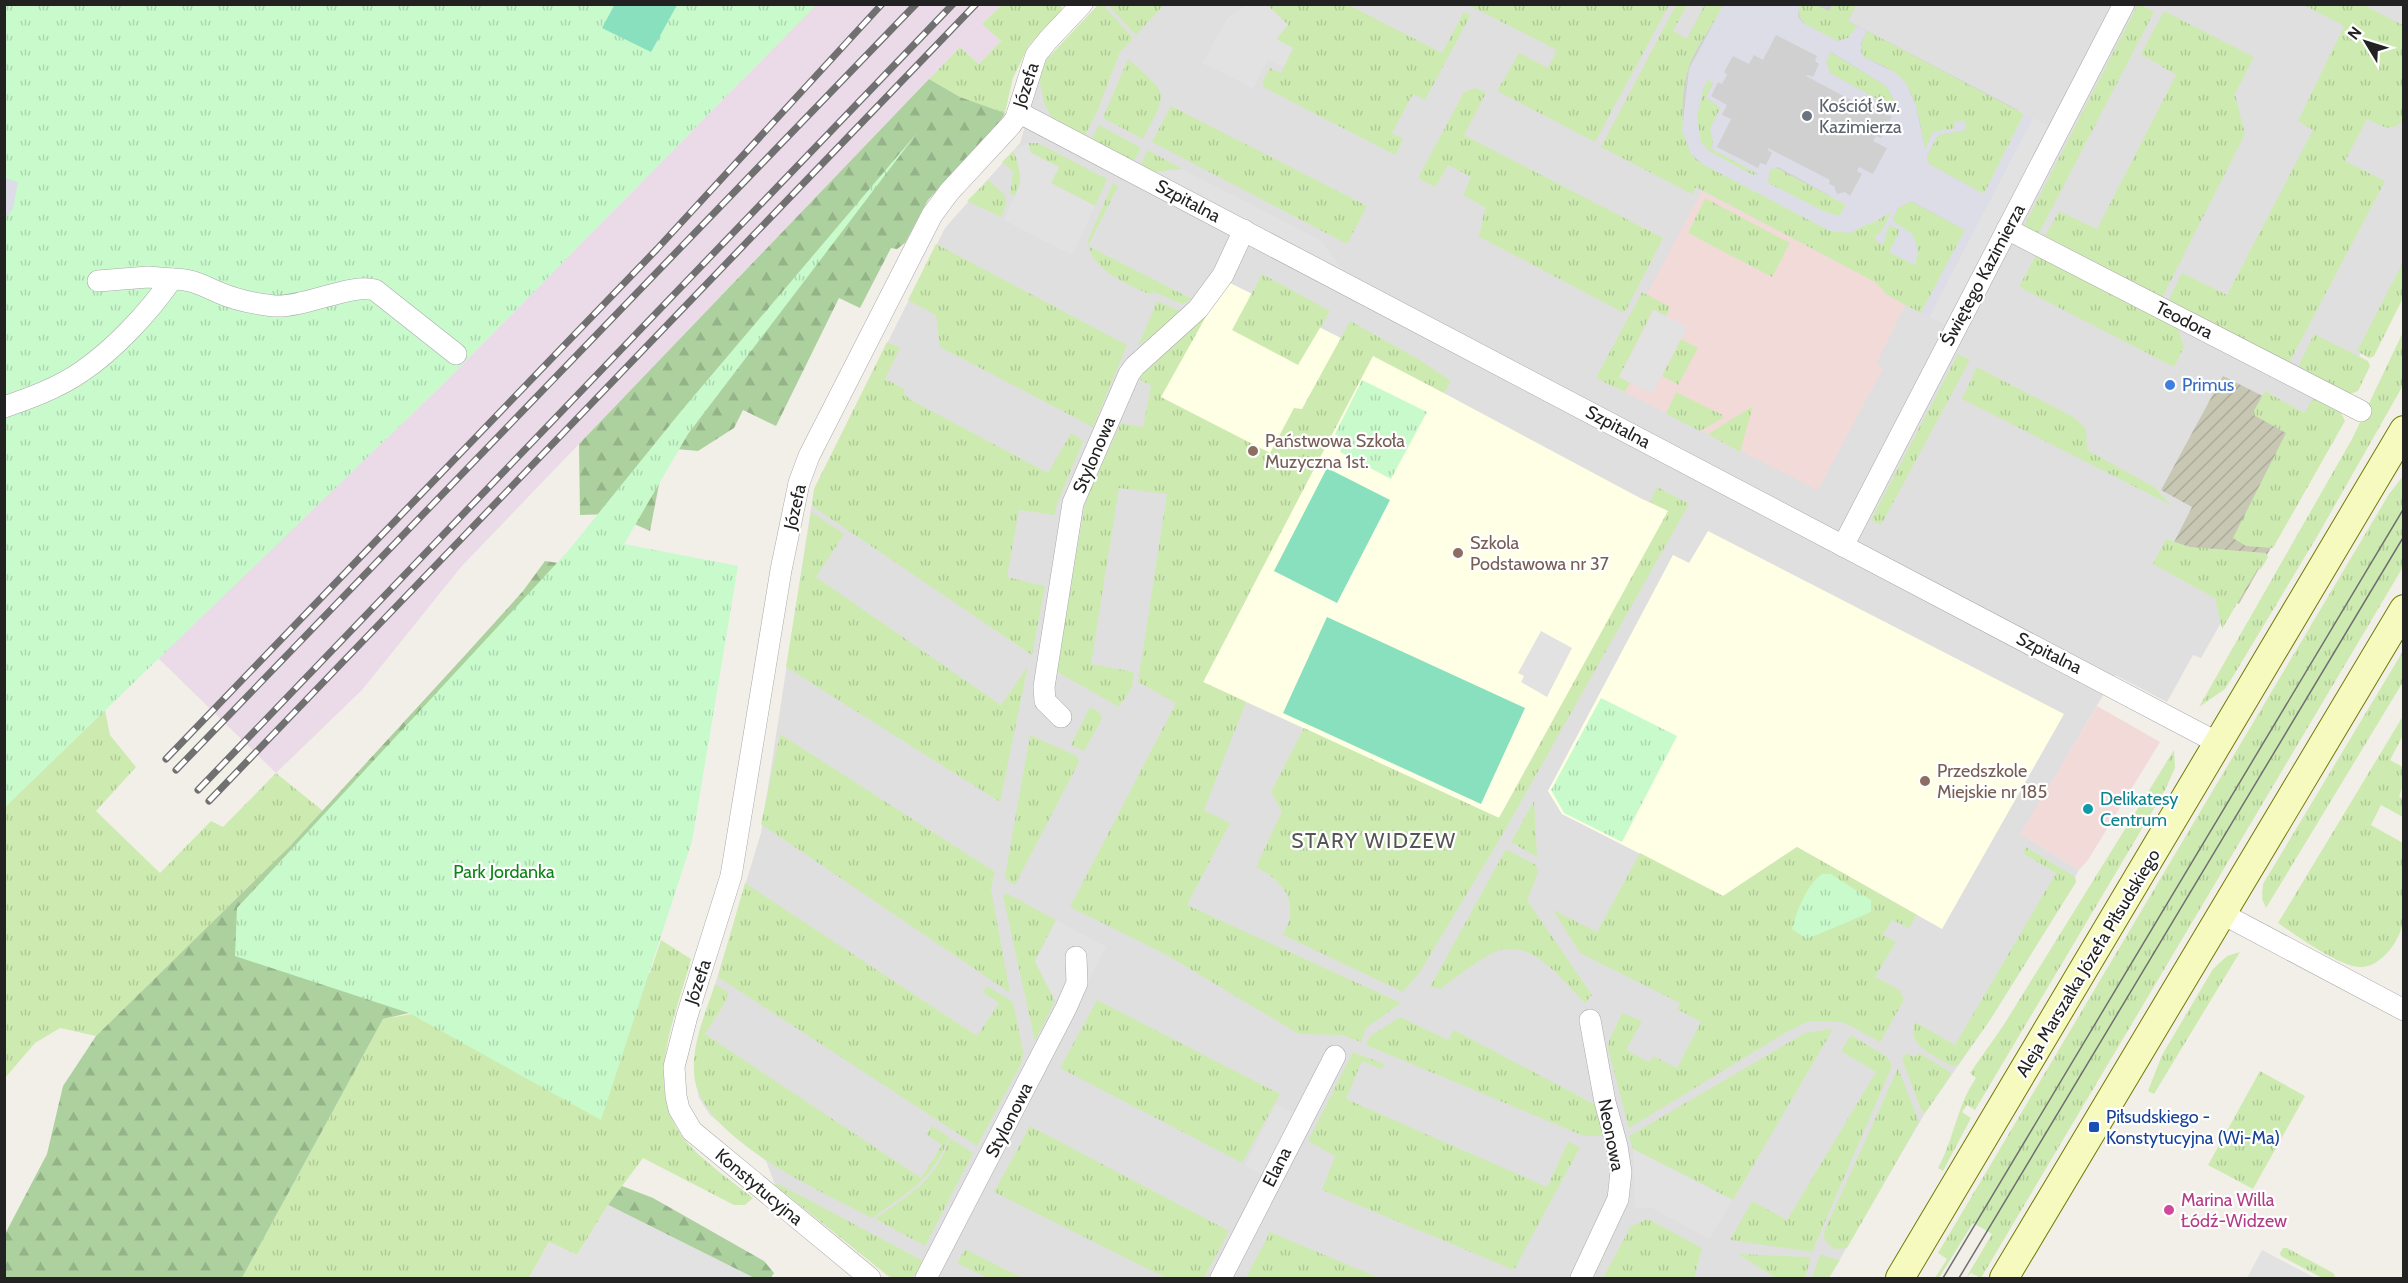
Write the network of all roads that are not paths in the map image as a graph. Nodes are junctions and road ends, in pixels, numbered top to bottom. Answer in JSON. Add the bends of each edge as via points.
{"nodes":[{"id":1,"x":1082,"y":4,"type":"edge"},
{"id":2,"x":2124,"y":4,"type":"edge"},
{"id":3,"x":1018,"y":112,"type":"junction"},
{"id":4,"x":2007,"y":229,"type":"junction"},
{"id":5,"x":1244,"y":230,"type":"junction"},
{"id":6,"x":172,"y":279,"type":"junction"},
{"id":7,"x":98,"y":280,"type":"dead end"},
{"id":8,"x":456,"y":354,"type":"dead end"},
{"id":9,"x":4,"y":407,"type":"edge"},
{"id":10,"x":2361,"y":411,"type":"dead end"},
{"id":11,"x":2403,"y":430,"type":"edge"},
{"id":12,"x":1843,"y":546,"type":"junction"},
{"id":13,"x":2403,"y":609,"type":"edge"},
{"id":14,"x":1061,"y":717,"type":"dead end"},
{"id":15,"x":2218,"y":743,"type":"junction"},
{"id":16,"x":2222,"y":913,"type":"junction"},
{"id":17,"x":1076,"y":957,"type":"dead end"},
{"id":18,"x":2403,"y":1010,"type":"edge"},
{"id":19,"x":1590,"y":1020,"type":"dead end"},
{"id":20,"x":1335,"y":1056,"type":"dead end"},
{"id":21,"x":674,"y":1079,"type":"joint"},
{"id":22,"x":870,"y":1278,"type":"edge"},
{"id":23,"x":927,"y":1278,"type":"edge"},
{"id":24,"x":1221,"y":1278,"type":"edge"},
{"id":25,"x":1581,"y":1278,"type":"edge"},
{"id":26,"x":1900,"y":1278,"type":"edge"},
{"id":27,"x":2004,"y":1278,"type":"edge"}],
"edges":[{"from":1,"to":3,"type":"street","name":"Józefa","via":[[1036,55]]},
{"from":2,"to":4,"type":"street","name":"Świętego Kazimierza"},
{"from":3,"to":5,"type":"street","name":"Szpitalna"},
{"from":3,"to":21,"type":"street","name":"Józefa","via":[[1007,130],[932,215],[805,466],[781,570],[731,876],[677,1048]]},
{"from":4,"to":10,"type":"street","name":"Teodora"},
{"from":4,"to":12,"type":"street","name":"Świętego Kazimierza"},
{"from":5,"to":12,"type":"street","name":"Szpitalna"},
{"from":5,"to":14,"type":"street","name":"Stylonowa","via":[[1223,275],[1198,309],[1129,374],[1073,503],[1044,687],[1045,701]]},
{"from":6,"to":7,"type":"street","via":[[148,276]]},
{"from":6,"to":8,"type":"street","via":[[188,279],[220,293],[277,306],[365,287],[375,290]]},
{"from":6,"to":9,"type":"street","via":[[109,349],[81,372]]},
{"from":11,"to":15,"type":"main road","name":"Aleja Marszałka Józefa Piłsudskiego"},
{"from":12,"to":15,"type":"street","name":"Szpitalna"},
{"from":13,"to":16,"type":"main road"},
{"from":15,"to":26,"type":"main road","name":"Aleja Marszałka Józefa Piłsudskiego"},
{"from":16,"to":18,"type":"street"},
{"from":16,"to":27,"type":"main road"},
{"from":17,"to":23,"type":"street","name":"Stylonowa","via":[[1077,984],[1066,1008]]},
{"from":19,"to":25,"type":"street","name":"Neonowa","via":[[1621,1172],[1618,1199]]},
{"from":20,"to":24,"type":"street","name":"Elana"},
{"from":21,"to":22,"type":"street","name":"Konstytucyjna","via":[[679,1109],[692,1131]]}]}
